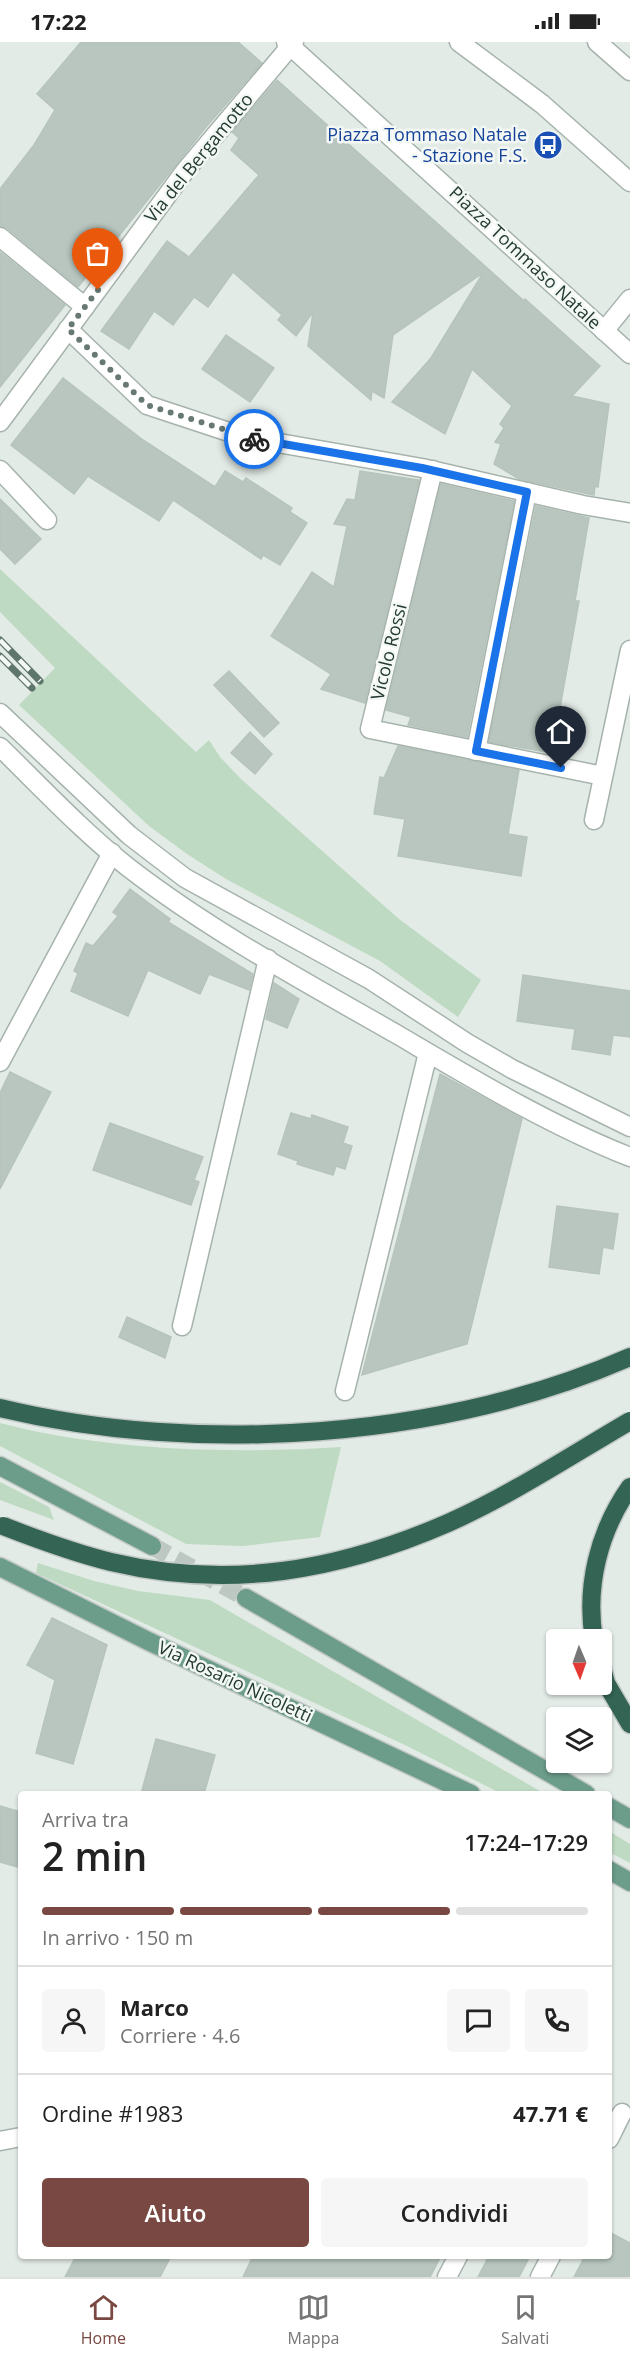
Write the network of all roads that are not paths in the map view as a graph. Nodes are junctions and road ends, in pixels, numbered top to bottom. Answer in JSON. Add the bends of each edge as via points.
{"nodes":[{"id":1,"x":459,"y":42,"type":"edge"},
{"id":2,"x":597,"y":42,"type":"edge"},
{"id":3,"x":290,"y":43,"type":"edge"},
{"id":4,"x":630,"y":71,"type":"edge"},
{"id":5,"x":630,"y":182,"type":"edge"},
{"id":6,"x":0,"y":237,"type":"edge"},
{"id":7,"x":630,"y":299,"type":"edge"},
{"id":8,"x":85,"y":307,"type":"junction"},
{"id":9,"x":68,"y":329,"type":"junction"},
{"id":10,"x":604,"y":331,"type":"junction"},
{"id":11,"x":630,"y":354,"type":"edge"},
{"id":12,"x":0,"y":422,"type":"edge"},
{"id":13,"x":0,"y":470,"type":"edge"},
{"id":14,"x":433,"y":470,"type":"junction"},
{"id":15,"x":527,"y":492,"type":"junction"},
{"id":16,"x":630,"y":513,"type":"edge"},
{"id":17,"x":47,"y":520,"type":"dead end"},
{"id":18,"x":630,"y":650,"type":"edge"},
{"id":19,"x":0,"y":713,"type":"edge"},
{"id":20,"x":0,"y":747,"type":"edge"},
{"id":21,"x":476,"y":751,"type":"junction"},
{"id":22,"x":603,"y":776,"type":"junction"},
{"id":23,"x":594,"y":820,"type":"dead end"},
{"id":24,"x":112,"y":854,"type":"junction"},
{"id":25,"x":268,"y":959,"type":"junction"},
{"id":26,"x":428,"y":1053,"type":"junction"},
{"id":27,"x":0,"y":1062,"type":"edge"},
{"id":28,"x":630,"y":1127,"type":"edge"},
{"id":29,"x":630,"y":1157,"type":"edge"},
{"id":30,"x":182,"y":1326,"type":"dead end"},
{"id":31,"x":630,"y":1357,"type":"edge"},
{"id":32,"x":345,"y":1391,"type":"dead end"},
{"id":33,"x":0,"y":1408,"type":"edge"},
{"id":34,"x":630,"y":1421,"type":"edge"},
{"id":35,"x":0,"y":1466,"type":"edge"},
{"id":36,"x":630,"y":1487,"type":"edge"},
{"id":37,"x":2,"y":1526,"type":"edge"},
{"id":38,"x":152,"y":1546,"type":"tunnel mouth"},
{"id":39,"x":0,"y":1567,"type":"edge"},
{"id":40,"x":246,"y":1598,"type":"tunnel mouth"},
{"id":41,"x":592,"y":1629,"type":"edge"},
{"id":42,"x":612,"y":1693,"type":"edge"},
{"id":43,"x":630,"y":1724,"type":"edge"},
{"id":44,"x":465,"y":1791,"type":"edge"},
{"id":45,"x":581,"y":1791,"type":"edge"},
{"id":46,"x":612,"y":1809,"type":"edge"},
{"id":47,"x":630,"y":1819,"type":"edge"},
{"id":48,"x":612,"y":1872,"type":"edge"},
{"id":49,"x":630,"y":1882,"type":"edge"},
{"id":50,"x":622,"y":2113,"type":"dead end"},
{"id":51,"x":612,"y":2133,"type":"edge"},
{"id":52,"x":18,"y":2138,"type":"edge"},
{"id":53,"x":0,"y":2141,"type":"edge"},
{"id":54,"x":456,"y":2259,"type":"edge"},
{"id":55,"x":549,"y":2259,"type":"edge"},
{"id":56,"x":447,"y":2277,"type":"edge"},
{"id":57,"x":540,"y":2277,"type":"edge"}],
"edges":[{"from":1,"to":5,"type":"street","via":[[543,104]]},
{"from":2,"to":4,"type":"street"},
{"from":3,"to":8,"type":"street","name":"Via del Bergamotto","via":[[185,171]]},
{"from":3,"to":10,"type":"street","name":"Piazza Tommaso Natale"},
{"from":6,"to":8,"type":"street"},
{"from":7,"to":10,"type":"street"},
{"from":8,"to":9,"type":"street","name":"Via del Bergamotto"},
{"from":9,"to":12,"type":"street","name":"Via del Bergamotto"},
{"from":9,"to":14,"type":"street","via":[[147,405],[244,437]]},
{"from":10,"to":11,"type":"street","name":"Piazza Tommaso Natale"},
{"from":13,"to":17,"type":"street"},
{"from":14,"to":15,"type":"street"},
{"from":14,"to":21,"type":"street","name":"Vicolo Rossi","via":[[370,729]]},
{"from":15,"to":16,"type":"street"},
{"from":15,"to":21,"type":"street"},
{"from":18,"to":22,"type":"street"},
{"from":19,"to":28,"type":"street","via":[[129,835],[185,878],[349,968],[512,1069]]},
{"from":20,"to":24,"type":"street"},
{"from":21,"to":22,"type":"street"},
{"from":22,"to":23,"type":"street"},
{"from":24,"to":25,"type":"street","via":[[195,914]]},
{"from":24,"to":27,"type":"street"},
{"from":25,"to":26,"type":"street"},
{"from":25,"to":30,"type":"street"},
{"from":26,"to":29,"type":"street","via":[[593,1142]]},
{"from":26,"to":32,"type":"street"},
{"from":31,"to":33,"type":"highway","via":[[564,1383],[498,1402],[424,1419],[361,1427],[236,1434],[170,1432],[36,1417]]},
{"from":34,"to":37,"type":"highway","bridge":true,"via":[[449,1522],[341,1562],[302,1569],[244,1575],[156,1570],[60,1548]]},
{"from":35,"to":38,"type":"main road"},
{"from":36,"to":41,"type":"highway","via":[[611,1519],[595,1567]]},
{"from":39,"to":44,"type":"main road","name":"Via Rosario Nicoletti"},
{"from":40,"to":45,"type":"main road"},
{"from":42,"to":43,"type":"highway"},
{"from":46,"to":47,"type":"main road"},
{"from":48,"to":49,"type":"main road"},
{"from":50,"to":51,"type":"street"},
{"from":52,"to":53,"type":"street"},
{"from":54,"to":56,"type":"street"},
{"from":55,"to":57,"type":"street"}]}
